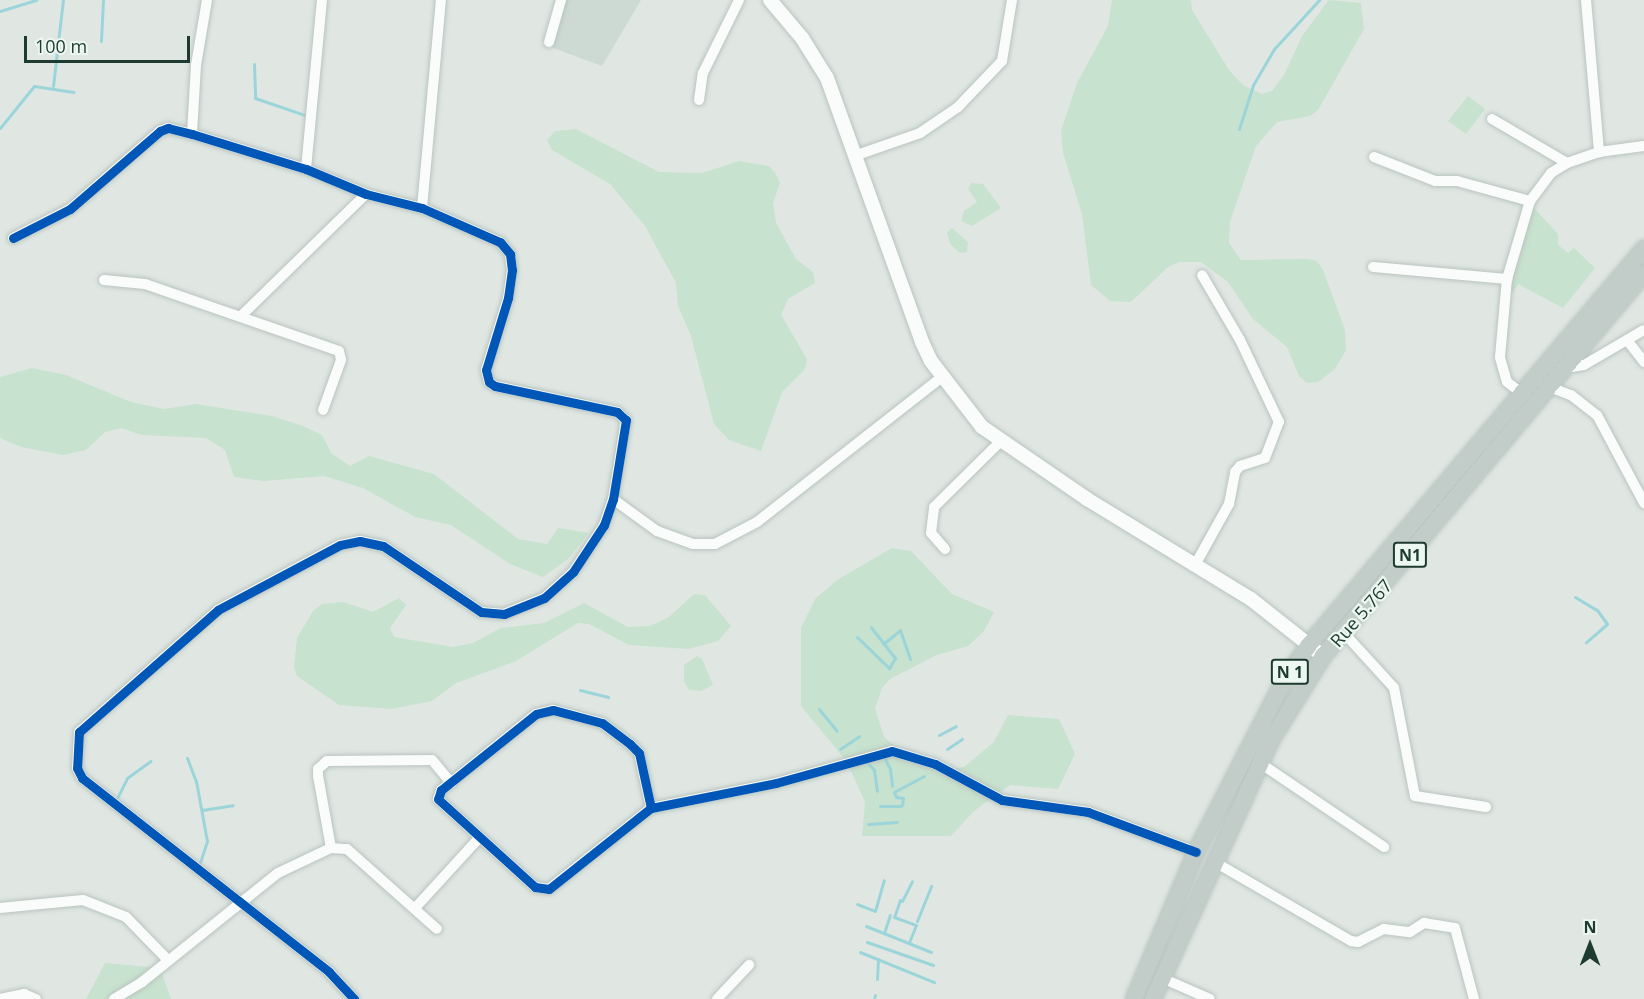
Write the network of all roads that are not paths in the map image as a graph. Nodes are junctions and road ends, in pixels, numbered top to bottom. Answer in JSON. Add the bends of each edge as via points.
{"nodes":[{"id":1,"x":207,"y":0,"type":"edge"},
{"id":2,"x":322,"y":0,"type":"edge"},
{"id":3,"x":441,"y":0,"type":"edge"},
{"id":4,"x":561,"y":0,"type":"edge"},
{"id":5,"x":739,"y":0,"type":"edge"},
{"id":6,"x":770,"y":0,"type":"edge"},
{"id":7,"x":1012,"y":0,"type":"edge"},
{"id":8,"x":1586,"y":0,"type":"edge"},
{"id":9,"x":549,"y":42,"type":"dead end"},
{"id":10,"x":699,"y":100,"type":"dead end"},
{"id":11,"x":1492,"y":119,"type":"dead end"},
{"id":12,"x":192,"y":134,"type":"junction"},
{"id":13,"x":1644,"y":146,"type":"edge"},
{"id":14,"x":1599,"y":152,"type":"junction"},
{"id":15,"x":857,"y":154,"type":"junction"},
{"id":16,"x":1374,"y":157,"type":"dead end"},
{"id":17,"x":1567,"y":163,"type":"junction"},
{"id":18,"x":306,"y":169,"type":"junction"},
{"id":19,"x":366,"y":194,"type":"junction"},
{"id":20,"x":1530,"y":201,"type":"junction"},
{"id":21,"x":422,"y":208,"type":"junction"},
{"id":22,"x":13,"y":238,"type":"dead end"},
{"id":23,"x":1644,"y":249,"type":"edge"},
{"id":24,"x":1373,"y":267,"type":"dead end"},
{"id":25,"x":1644,"y":274,"type":"edge"},
{"id":26,"x":1202,"y":275,"type":"dead end"},
{"id":27,"x":1507,"y":279,"type":"junction"},
{"id":28,"x":104,"y":280,"type":"dead end"},
{"id":29,"x":241,"y":316,"type":"junction"},
{"id":30,"x":1644,"y":330,"type":"edge"},
{"id":31,"x":1627,"y":340,"type":"junction"},
{"id":32,"x":1644,"y":362,"type":"edge"},
{"id":33,"x":1564,"y":368,"type":"junction"},
{"id":34,"x":942,"y":377,"type":"junction"},
{"id":35,"x":1547,"y":386,"type":"junction"},
{"id":36,"x":1520,"y":392,"type":"junction"},
{"id":37,"x":323,"y":410,"type":"dead end"},
{"id":38,"x":1001,"y":441,"type":"junction"},
{"id":39,"x":612,"y":499,"type":"junction"},
{"id":40,"x":1644,"y":503,"type":"edge"},
{"id":41,"x":945,"y":549,"type":"dead end"},
{"id":42,"x":1195,"y":565,"type":"junction"},
{"id":43,"x":1344,"y":633,"type":"junction"},
{"id":44,"x":1309,"y":645,"type":"junction"},
{"id":45,"x":1323,"y":657,"type":"junction"},
{"id":46,"x":1260,"y":763,"type":"junction"},
{"id":47,"x":451,"y":783,"type":"junction"},
{"id":48,"x":1486,"y":807,"type":"dead end"},
{"id":49,"x":651,"y":808,"type":"junction"},
{"id":50,"x":478,"y":839,"type":"junction"},
{"id":51,"x":1384,"y":847,"type":"dead end"},
{"id":52,"x":331,"y":848,"type":"junction"},
{"id":53,"x":1196,"y":852,"type":"junction"},
{"id":54,"x":1213,"y":861,"type":"junction"},
{"id":55,"x":240,"y":903,"type":"junction"},
{"id":56,"x":416,"y":907,"type":"junction"},
{"id":57,"x":0,"y":908,"type":"edge"},
{"id":58,"x":436,"y":928,"type":"dead end"},
{"id":59,"x":168,"y":960,"type":"junction"},
{"id":60,"x":749,"y":965,"type":"dead end"},
{"id":61,"x":1162,"y":978,"type":"junction"},
{"id":62,"x":0,"y":999,"type":"edge"},
{"id":63,"x":36,"y":999,"type":"edge"},
{"id":64,"x":114,"y":999,"type":"edge"},
{"id":65,"x":354,"y":999,"type":"edge"},
{"id":66,"x":717,"y":999,"type":"edge"},
{"id":67,"x":1134,"y":999,"type":"edge"},
{"id":68,"x":1153,"y":999,"type":"edge"},
{"id":69,"x":1210,"y":999,"type":"edge"},
{"id":70,"x":1474,"y":999,"type":"edge"}],
"edges":[{"from":1,"to":12,"type":"street","via":[[196,65]]},
{"from":2,"to":18,"type":"street"},
{"from":3,"to":21,"type":"street"},
{"from":4,"to":9,"type":"street"},
{"from":5,"to":10,"type":"street","via":[[703,73]]},
{"from":6,"to":15,"type":"main road","via":[[802,38],[827,78]]},
{"from":7,"to":15,"type":"street","via":[[1002,61],[958,107],[920,133]]},
{"from":8,"to":14,"type":"street"},
{"from":11,"to":17,"type":"street"},
{"from":12,"to":18,"type":"street"},
{"from":12,"to":22,"type":"street","via":[[168,128],[160,131],[70,209]]},
{"from":13,"to":14,"type":"street"},
{"from":14,"to":17,"type":"street"},
{"from":15,"to":34,"type":"main road","via":[[922,342]]},
{"from":16,"to":20,"type":"street","via":[[1435,181],[1457,181]]},
{"from":17,"to":20,"type":"street","via":[[1551,173]]},
{"from":18,"to":19,"type":"street"},
{"from":19,"to":21,"type":"street"},
{"from":19,"to":29,"type":"street"},
{"from":20,"to":27,"type":"street"},
{"from":21,"to":39,"type":"street","via":[[500,242],[510,254],[508,298],[486,370],[489,382],[623,415],[626,426]]},
{"from":23,"to":36,"type":"highway","number":"N 1"},
{"from":24,"to":27,"type":"street"},
{"from":25,"to":33,"type":"highway","name":"Rue 5.767","number":"N1"},
{"from":26,"to":42,"type":"street","via":[[1240,340],[1279,423],[1265,458],[1235,472],[1229,504]]},
{"from":27,"to":36,"type":"street","via":[[1500,357],[1507,382]]},
{"from":28,"to":29,"type":"street","via":[[145,284]]},
{"from":29,"to":37,"type":"street","via":[[339,351],[341,360]]},
{"from":30,"to":31,"type":"street"},
{"from":31,"to":32,"type":"street"},
{"from":31,"to":33,"type":"street","via":[[1584,365]]},
{"from":33,"to":35,"type":"highway","name":"Rue 5.767","number":"N1"},
{"from":34,"to":38,"type":"main road","via":[[982,428]]},
{"from":34,"to":39,"type":"street","via":[[757,522],[715,544],[693,544],[657,531]]},
{"from":35,"to":40,"type":"street","via":[[1571,395],[1597,415]]},
{"from":35,"to":43,"type":"highway","name":"Rue 5.767","number":"N1"},
{"from":36,"to":44,"type":"highway","number":"N 1"},
{"from":38,"to":41,"type":"street","via":[[934,507],[931,533]]},
{"from":38,"to":42,"type":"main road"},
{"from":39,"to":55,"type":"street","via":[[597,539],[565,580],[544,598],[504,614],[469,607],[383,546],[360,541],[340,545],[218,610],[82,726],[77,739],[77,768],[82,778]]},
{"from":42,"to":44,"type":"main road","via":[[1251,599]]},
{"from":43,"to":45,"type":"highway","name":"Rue 5.767","number":"N1"},
{"from":43,"to":48,"type":"street","via":[[1394,688],[1416,796]]},
{"from":44,"to":45,"type":"main road"},
{"from":44,"to":53,"type":"highway","number":"N 1","via":[[1254,735]]},
{"from":45,"to":46,"type":"highway","name":"Rue 5.767","number":"N1"},
{"from":46,"to":51,"type":"street"},
{"from":46,"to":54,"type":"highway","name":"Rue 5.767","number":"N1"},
{"from":47,"to":49,"type":"street","via":[[536,714],[553,710],[602,723],[630,744],[639,753]]},
{"from":47,"to":50,"type":"street","via":[[441,790],[440,803]]},
{"from":47,"to":52,"type":"street","via":[[432,760],[327,761],[318,769],[318,776]]},
{"from":49,"to":50,"type":"street","via":[[549,889],[535,887]]},
{"from":49,"to":53,"type":"street","via":[[776,783],[892,751],[934,764],[1002,800],[1088,812]]},
{"from":50,"to":56,"type":"street"},
{"from":52,"to":55,"type":"street","via":[[289,866]]},
{"from":52,"to":56,"type":"street","via":[[347,849]]},
{"from":53,"to":67,"type":"highway","number":"N 1"},
{"from":54,"to":61,"type":"highway","name":"Rue 5.767","number":"N1"},
{"from":54,"to":70,"type":"street","via":[[1351,941],[1358,942],[1384,929],[1410,932],[1424,923],[1455,928]]},
{"from":55,"to":59,"type":"street"},
{"from":55,"to":65,"type":"street","via":[[329,972]]},
{"from":56,"to":58,"type":"street"},
{"from":57,"to":59,"type":"street","via":[[82,900],[126,917]]},
{"from":59,"to":64,"type":"street"},
{"from":60,"to":66,"type":"street"},
{"from":61,"to":68,"type":"highway","name":"Rue 5.767","number":"N1"},
{"from":61,"to":69,"type":"street"},
{"from":62,"to":63,"type":"street","via":[[24,994]]}]}
